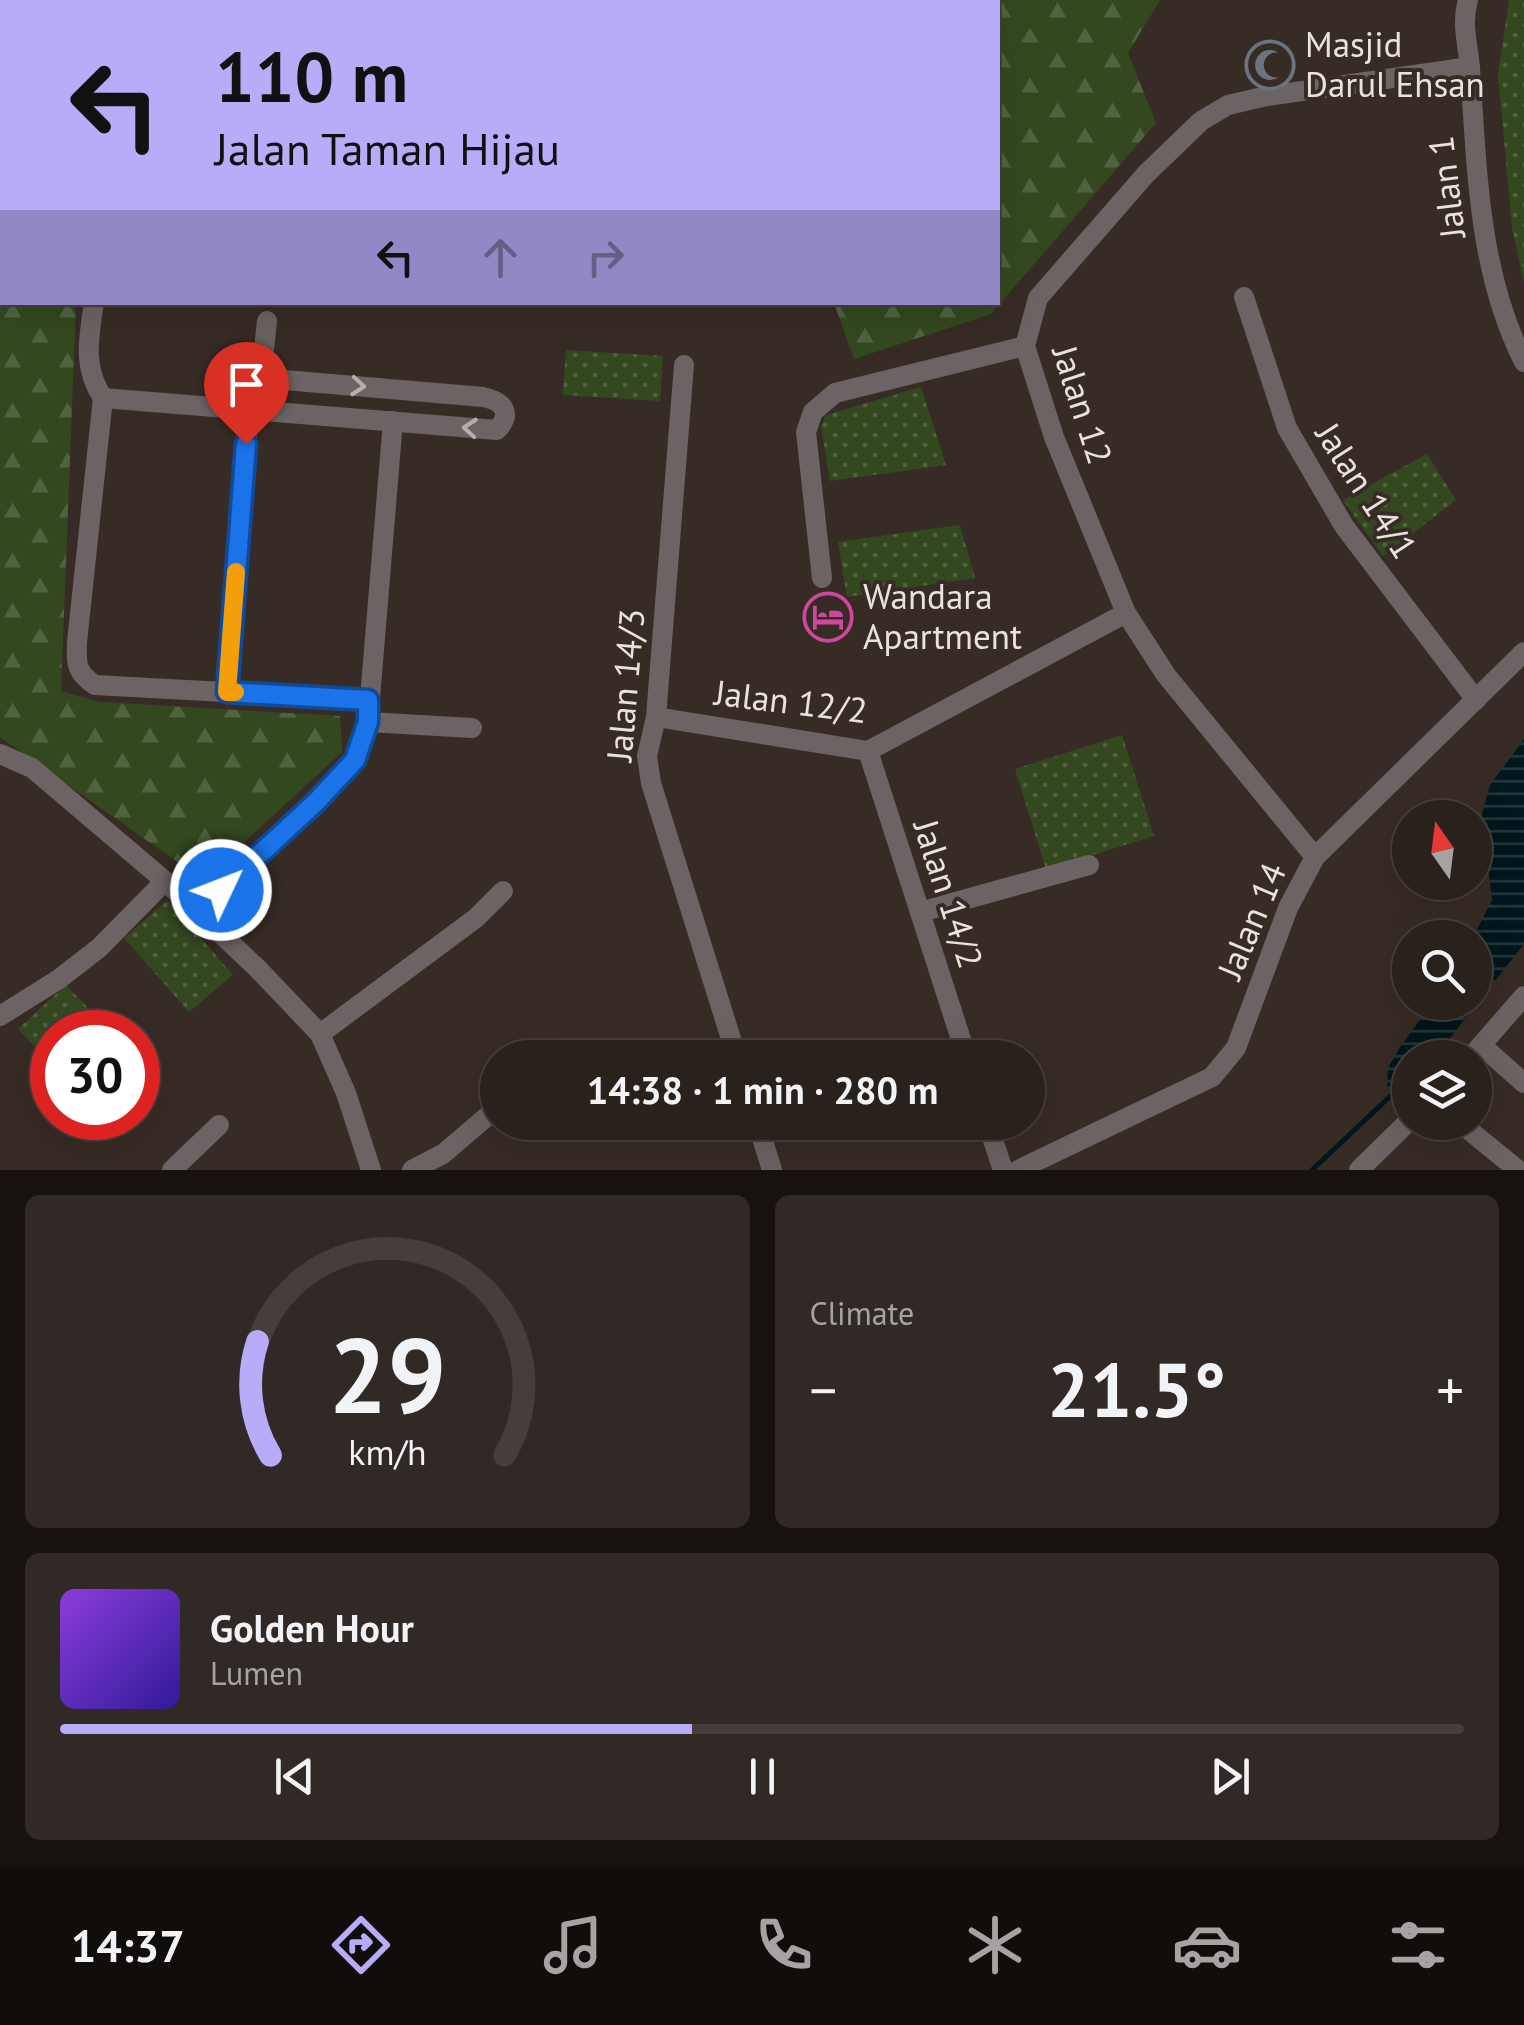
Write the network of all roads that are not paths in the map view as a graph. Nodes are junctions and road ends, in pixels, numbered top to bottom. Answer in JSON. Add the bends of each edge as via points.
{"nodes":[{"id":1,"x":1468,"y":0,"type":"edge"},
{"id":2,"x":1470,"y":67,"type":"junction"},
{"id":3,"x":1244,"y":296,"type":"dead end"},
{"id":4,"x":94,"y":305,"type":"edge"},
{"id":5,"x":267,"y":321,"type":"dead end"},
{"id":6,"x":1025,"y":346,"type":"junction"},
{"id":7,"x":1524,"y":362,"type":"edge"},
{"id":8,"x":684,"y":365,"type":"dead end"},
{"id":9,"x":261,"y":378,"type":"junction"},
{"id":10,"x":103,"y":398,"type":"junction"},
{"id":11,"x":249,"y":408,"type":"junction"},
{"id":12,"x":393,"y":421,"type":"junction"},
{"id":13,"x":822,"y":578,"type":"dead end"},
{"id":14,"x":1126,"y":613,"type":"junction"},
{"id":15,"x":1524,"y":652,"type":"edge"},
{"id":16,"x":227,"y":692,"type":"junction"},
{"id":17,"x":368,"y":700,"type":"junction"},
{"id":18,"x":1476,"y":700,"type":"junction"},
{"id":19,"x":656,"y":717,"type":"junction"},
{"id":20,"x":368,"y":722,"type":"junction"},
{"id":21,"x":472,"y":728,"type":"dead end"},
{"id":22,"x":868,"y":751,"type":"junction"},
{"id":23,"x":0,"y":754,"type":"edge"},
{"id":24,"x":1315,"y":857,"type":"junction"},
{"id":25,"x":1089,"y":864,"type":"dead end"},
{"id":26,"x":165,"y":881,"type":"junction"},
{"id":27,"x":503,"y":890,"type":"dead end"},
{"id":28,"x":198,"y":912,"type":"junction"},
{"id":29,"x":920,"y":912,"type":"junction"},
{"id":30,"x":1524,"y":996,"type":"edge"},
{"id":31,"x":0,"y":1016,"type":"edge"},
{"id":32,"x":320,"y":1034,"type":"junction"},
{"id":33,"x":731,"y":1040,"type":"edge"},
{"id":34,"x":960,"y":1040,"type":"edge"},
{"id":35,"x":1486,"y":1040,"type":"edge"},
{"id":36,"x":1492,"y":1062,"type":"edge"},
{"id":37,"x":1524,"y":1084,"type":"edge"},
{"id":38,"x":480,"y":1122,"type":"edge"},
{"id":39,"x":218,"y":1125,"type":"dead end"},
{"id":40,"x":1392,"y":1138,"type":"edge"},
{"id":41,"x":763,"y":1140,"type":"edge"},
{"id":42,"x":993,"y":1140,"type":"edge"},
{"id":43,"x":1481,"y":1140,"type":"edge"},
{"id":44,"x":172,"y":1170,"type":"edge"},
{"id":45,"x":371,"y":1170,"type":"edge"},
{"id":46,"x":412,"y":1170,"type":"edge"},
{"id":47,"x":772,"y":1170,"type":"edge"},
{"id":48,"x":1002,"y":1170,"type":"edge"},
{"id":49,"x":1018,"y":1170,"type":"edge"},
{"id":50,"x":1359,"y":1170,"type":"edge"},
{"id":51,"x":1518,"y":1170,"type":"edge"}],
"edges":[{"from":1,"to":2,"type":"street","name":"Jalan 1"},
{"from":2,"to":6,"type":"street","name":"Jalan 12","via":[[1267,96],[1228,105],[1201,121],[1038,298]]},
{"from":2,"to":7,"type":"street","name":"Jalan 1","via":[[1486,244],[1509,332]]},
{"from":3,"to":18,"type":"street","name":"Jalan 14/1","via":[[1287,428],[1344,526]]},
{"from":4,"to":10,"type":"street","via":[[87,360]]},
{"from":5,"to":9,"type":"street"},
{"from":6,"to":13,"type":"street","via":[[835,393],[813,412],[806,432]]},
{"from":6,"to":14,"type":"street","name":"Jalan 12","via":[[1054,437]]},
{"from":8,"to":19,"type":"street","name":"Jalan 14/3"},
{"from":9,"to":11,"type":"street"},
{"from":9,"to":12,"type":"street","one_way":true,"via":[[483,396],[506,413],[497,430]]},
{"from":10,"to":11,"type":"street"},
{"from":10,"to":16,"type":"street","via":[[76,665],[95,686]]},
{"from":11,"to":12,"type":"street"},
{"from":11,"to":16,"type":"street"},
{"from":12,"to":17,"type":"street"},
{"from":14,"to":22,"type":"street","name":"Jalan 12/2"},
{"from":14,"to":24,"type":"street","name":"Jalan 12","via":[[1166,675]]},
{"from":15,"to":18,"type":"street","name":"Jalan 14"},
{"from":16,"to":17,"type":"street"},
{"from":17,"to":20,"type":"street"},
{"from":18,"to":24,"type":"street","name":"Jalan 14"},
{"from":19,"to":22,"type":"street","name":"Jalan 12/2"},
{"from":19,"to":33,"type":"street","name":"Jalan 14/3","via":[[647,756],[651,784]]},
{"from":20,"to":21,"type":"street"},
{"from":20,"to":28,"type":"street","via":[[355,760]]},
{"from":22,"to":29,"type":"street","name":"Jalan 14/2"},
{"from":23,"to":26,"type":"street","via":[[32,768]]},
{"from":24,"to":49,"type":"street","name":"Jalan 14","via":[[1288,908],[1236,1048],[1212,1077]]},
{"from":25,"to":29,"type":"street"},
{"from":26,"to":28,"type":"street"},
{"from":26,"to":31,"type":"street","via":[[100,948]]},
{"from":27,"to":32,"type":"street","via":[[476,918]]},
{"from":28,"to":32,"type":"street"},
{"from":29,"to":34,"type":"street","name":"Jalan 14/2"},
{"from":30,"to":35,"type":"street"},
{"from":32,"to":45,"type":"street"},
{"from":36,"to":37,"type":"street"},
{"from":38,"to":46,"type":"street"},
{"from":39,"to":44,"type":"street"},
{"from":40,"to":50,"type":"street"},
{"from":41,"to":47,"type":"street"},
{"from":42,"to":48,"type":"street"},
{"from":43,"to":51,"type":"street"}]}
